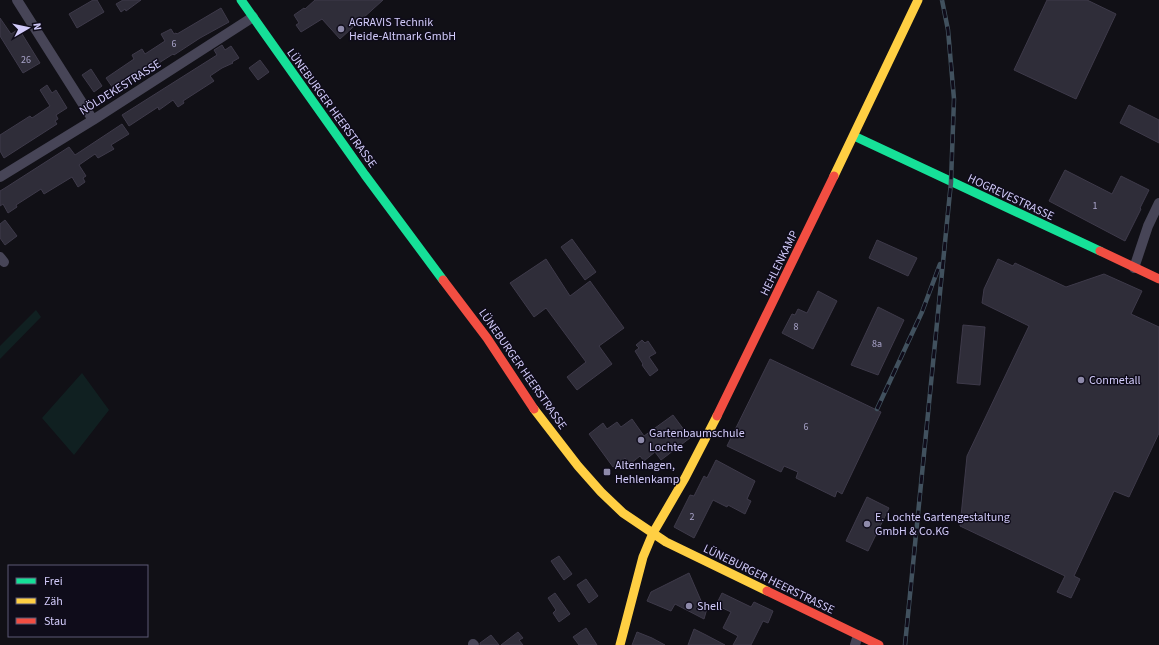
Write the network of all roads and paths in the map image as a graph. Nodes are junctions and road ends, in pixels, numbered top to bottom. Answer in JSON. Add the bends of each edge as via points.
{"nodes":[{"id":1,"x":17,"y":0,"type":"edge"},
{"id":2,"x":241,"y":0,"type":"edge"},
{"id":3,"x":918,"y":0,"type":"edge"},
{"id":4,"x":253,"y":17,"type":"junction"},
{"id":5,"x":93,"y":120,"type":"junction"},
{"id":6,"x":854,"y":136,"type":"junction"},
{"id":7,"x":0,"y":177,"type":"edge"},
{"id":8,"x":1159,"y":203,"type":"edge"},
{"id":9,"x":1134,"y":268,"type":"junction"},
{"id":10,"x":1159,"y":279,"type":"edge"},
{"id":11,"x":653,"y":533,"type":"junction"},
{"id":12,"x":858,"y":635,"type":"junction"},
{"id":13,"x":620,"y":645,"type":"edge"},
{"id":14,"x":855,"y":645,"type":"edge"},
{"id":15,"x":879,"y":645,"type":"edge"}],
"edges":[{"from":1,"to":5,"type":"street"},
{"from":2,"to":4,"type":"street","name":"LÜNEBURGER HEERSTRASSE"},
{"from":3,"to":6,"type":"street","name":"HEHLENKAMP"},
{"from":4,"to":5,"type":"street","name":"NÖLDEKESTRASSE"},
{"from":4,"to":11,"type":"street","name":"LÜNEBURGER HEERSTRASSE","via":[[578,466],[623,512]]},
{"from":5,"to":7,"type":"street","name":"NÖLDEKESTRASSE"},
{"from":6,"to":9,"type":"street","name":"HOGREVESTRASSE"},
{"from":6,"to":11,"type":"street","name":"HEHLENKAMP","via":[[704,442]]},
{"from":8,"to":9,"type":"street","via":[[1148,226]]},
{"from":9,"to":10,"type":"street","name":"HOGREVESTRASSE"},
{"from":11,"to":12,"type":"street","name":"LÜNEBURGER HEERSTRASSE","via":[[666,542]]},
{"from":11,"to":13,"type":"street","name":"HEHLENKAMP","via":[[643,557]]},
{"from":12,"to":14,"type":"street"},
{"from":12,"to":15,"type":"street","name":"LÜNEBURGER HEERSTRASSE"}]}
